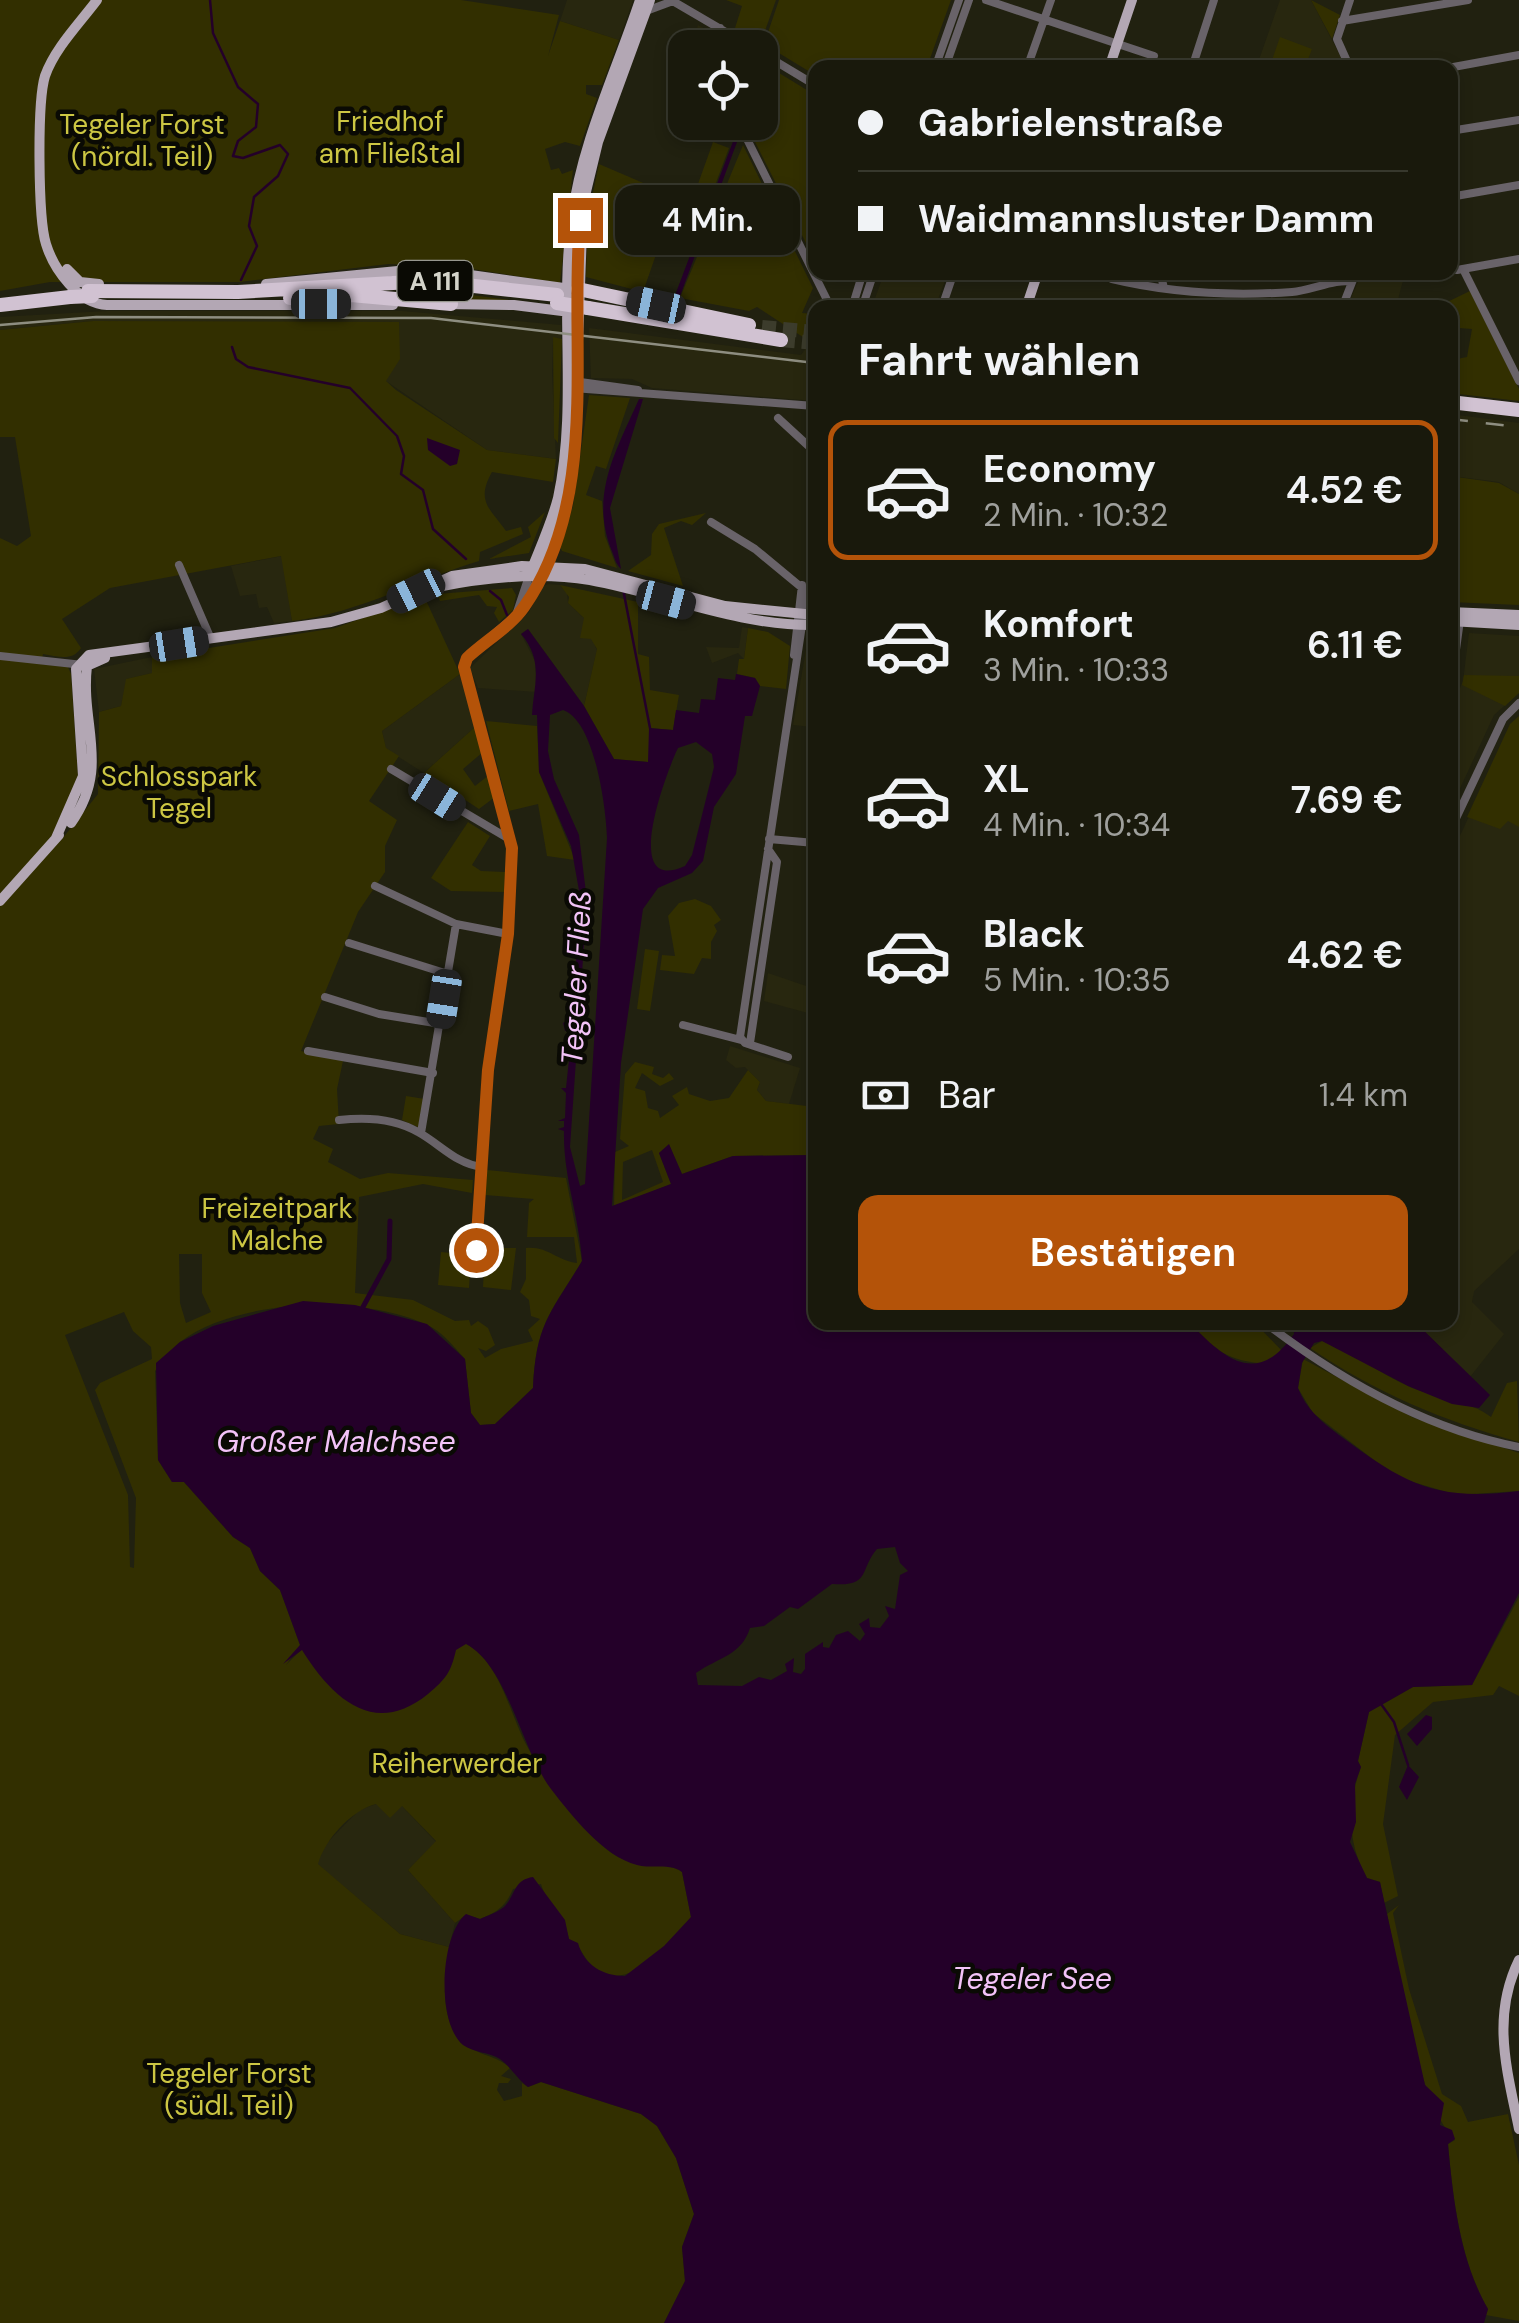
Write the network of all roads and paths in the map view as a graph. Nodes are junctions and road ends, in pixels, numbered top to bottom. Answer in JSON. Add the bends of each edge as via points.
{"nodes":[{"id":1,"x":96,"y":0,"type":"edge"},
{"id":2,"x":958,"y":0,"type":"edge"},
{"id":3,"x":969,"y":0,"type":"edge"},
{"id":4,"x":986,"y":0,"type":"edge"},
{"id":5,"x":1051,"y":0,"type":"edge"},
{"id":6,"x":1132,"y":0,"type":"edge"},
{"id":7,"x":1214,"y":0,"type":"edge"},
{"id":8,"x":1350,"y":0,"type":"edge"},
{"id":9,"x":1468,"y":0,"type":"edge"},
{"id":10,"x":672,"y":1,"type":"edge"},
{"id":11,"x":645,"y":4,"type":"edge"},
{"id":12,"x":1044,"y":20,"type":"junction"},
{"id":13,"x":1342,"y":21,"type":"junction"},
{"id":14,"x":720,"y":28,"type":"joint"},
{"id":15,"x":723,"y":30,"type":"edge"},
{"id":16,"x":1116,"y":45,"type":"junction"},
{"id":17,"x":1519,"y":55,"type":"edge"},
{"id":18,"x":1154,"y":56,"type":"dead end"},
{"id":19,"x":938,"y":60,"type":"edge"},
{"id":20,"x":949,"y":60,"type":"edge"},
{"id":21,"x":1030,"y":60,"type":"edge"},
{"id":22,"x":1111,"y":60,"type":"edge"},
{"id":23,"x":1195,"y":60,"type":"edge"},
{"id":24,"x":1346,"y":60,"type":"edge"},
{"id":25,"x":778,"y":63,"type":"edge"},
{"id":26,"x":1458,"y":66,"type":"edge"},
{"id":27,"x":808,"y":81,"type":"edge"},
{"id":28,"x":1519,"y":120,"type":"edge"},
{"id":29,"x":1458,"y":130,"type":"edge"},
{"id":30,"x":747,"y":140,"type":"edge"},
{"id":31,"x":1519,"y":186,"type":"edge"},
{"id":32,"x":1458,"y":196,"type":"edge"},
{"id":33,"x":44,"y":224,"type":"junction"},
{"id":34,"x":1519,"y":260,"type":"edge"},
{"id":35,"x":808,"y":262,"type":"edge"},
{"id":36,"x":1458,"y":268,"type":"edge"},
{"id":37,"x":1463,"y":269,"type":"junction"},
{"id":38,"x":442,"y":270,"type":"junction"},
{"id":39,"x":1118,"y":280,"type":"edge"},
{"id":40,"x":1162,"y":280,"type":"edge"},
{"id":41,"x":1340,"y":280,"type":"edge"},
{"id":42,"x":312,"y":287,"type":"junction"},
{"id":43,"x":1164,"y":288,"type":"junction"},
{"id":44,"x":90,"y":294,"type":"junction"},
{"id":45,"x":259,"y":298,"type":"junction"},
{"id":46,"x":573,"y":301,"type":"junction"},
{"id":47,"x":0,"y":302,"type":"edge"},
{"id":48,"x":452,"y":304,"type":"junction"},
{"id":49,"x":781,"y":340,"type":"tunnel mouth"},
{"id":50,"x":1519,"y":381,"type":"edge"},
{"id":51,"x":574,"y":385,"type":"junction"},
{"id":52,"x":808,"y":405,"type":"edge"},
{"id":53,"x":1458,"y":407,"type":"edge"},
{"id":54,"x":1519,"y":414,"type":"edge"},
{"id":55,"x":778,"y":418,"type":"dead end"},
{"id":56,"x":808,"y":446,"type":"edge"},
{"id":57,"x":711,"y":522,"type":"dead end"},
{"id":58,"x":552,"y":546,"type":"junction"},
{"id":59,"x":180,"y":565,"type":"dead end"},
{"id":60,"x":585,"y":569,"type":"junction"},
{"id":61,"x":536,"y":571,"type":"junction"},
{"id":62,"x":621,"y":583,"type":"junction"},
{"id":63,"x":1519,"y":615,"type":"edge"},
{"id":64,"x":1458,"y":617,"type":"edge"},
{"id":65,"x":1458,"y":617,"type":"edge"},
{"id":66,"x":805,"y":620,"type":"edge"},
{"id":67,"x":1519,"y":624,"type":"edge"},
{"id":68,"x":211,"y":639,"type":"junction"},
{"id":69,"x":0,"y":656,"type":"edge"},
{"id":70,"x":82,"y":665,"type":"junction"},
{"id":71,"x":1519,"y":702,"type":"edge"},
{"id":72,"x":391,"y":769,"type":"dead end"},
{"id":73,"x":1458,"y":814,"type":"edge"},
{"id":74,"x":511,"y":840,"type":"junction"},
{"id":75,"x":808,"y":843,"type":"edge"},
{"id":76,"x":768,"y":844,"type":"junction"},
{"id":77,"x":376,"y":886,"type":"dead end"},
{"id":78,"x":0,"y":902,"type":"edge"},
{"id":79,"x":456,"y":924,"type":"junction"},
{"id":80,"x":508,"y":934,"type":"junction"},
{"id":81,"x":349,"y":943,"type":"dead end"},
{"id":82,"x":448,"y":974,"type":"junction"},
{"id":83,"x":324,"y":997,"type":"dead end"},
{"id":84,"x":440,"y":1024,"type":"junction"},
{"id":85,"x":684,"y":1024,"type":"dead end"},
{"id":86,"x":746,"y":1041,"type":"junction"},
{"id":87,"x":308,"y":1051,"type":"dead end"},
{"id":88,"x":788,"y":1057,"type":"dead end"},
{"id":89,"x":433,"y":1073,"type":"junction"},
{"id":90,"x":338,"y":1120,"type":"dead end"},
{"id":91,"x":421,"y":1133,"type":"junction"},
{"id":92,"x":482,"y":1167,"type":"junction"},
{"id":93,"x":476,"y":1250,"type":"dead end"},
{"id":94,"x":1274,"y":1330,"type":"edge"},
{"id":95,"x":1519,"y":1448,"type":"edge"},
{"id":96,"x":1519,"y":1960,"type":"edge"},
{"id":97,"x":1519,"y":2129,"type":"edge"}],
"edges":[{"from":1,"to":33,"type":"main road","via":[[44,79]]},
{"from":2,"to":19,"type":"street"},
{"from":3,"to":20,"type":"street"},
{"from":4,"to":12,"type":"street"},
{"from":5,"to":12,"type":"street"},
{"from":6,"to":16,"type":"main road"},
{"from":7,"to":23,"type":"street"},
{"from":8,"to":13,"type":"street"},
{"from":9,"to":13,"type":"street"},
{"from":10,"to":11,"type":"street"},
{"from":10,"to":14,"type":"street"},
{"from":11,"to":46,"type":"main road","via":[[590,172]]},
{"from":12,"to":16,"type":"street"},
{"from":12,"to":21,"type":"street"},
{"from":13,"to":24,"type":"street","via":[[1336,38]]},
{"from":14,"to":15,"type":"street"},
{"from":16,"to":18,"type":"street"},
{"from":16,"to":22,"type":"main road"},
{"from":17,"to":26,"type":"street"},
{"from":25,"to":27,"type":"street"},
{"from":28,"to":29,"type":"street"},
{"from":30,"to":35,"type":"street"},
{"from":31,"to":32,"type":"street"},
{"from":33,"to":38,"type":"main road","via":[[68,270],[88,284],[229,286],[378,269]]},
{"from":33,"to":48,"type":"main road","via":[[49,252],[92,304]]},
{"from":34,"to":37,"type":"street"},
{"from":36,"to":37,"type":"street"},
{"from":37,"to":50,"type":"street"},
{"from":38,"to":42,"type":"highway"},
{"from":38,"to":46,"type":"main road"},
{"from":39,"to":43,"type":"street"},
{"from":40,"to":43,"type":"street"},
{"from":41,"to":43,"type":"street","via":[[1279,293]]},
{"from":42,"to":44,"type":"highway","number":"A 111"},
{"from":42,"to":46,"type":"highway","number":"A 111","via":[[428,281]]},
{"from":44,"to":45,"type":"highway","number":"A 111"},
{"from":44,"to":47,"type":"highway","number":"A 111","bridge":true},
{"from":45,"to":46,"type":"highway","number":"A 111","via":[[425,288]]},
{"from":45,"to":48,"type":"highway","via":[[352,295]]},
{"from":46,"to":48,"type":"main road"},
{"from":46,"to":49,"type":"highway","number":"A 111","via":[[757,330]]},
{"from":46,"to":51,"type":"main road"},
{"from":51,"to":52,"type":"street"},
{"from":51,"to":58,"type":"main road","via":[[569,490]]},
{"from":51,"to":61,"type":"main road","via":[[558,498]]},
{"from":53,"to":54,"type":"highway"},
{"from":55,"to":56,"type":"street"},
{"from":57,"to":66,"type":"street","via":[[802,584]]},
{"from":58,"to":60,"type":"main road","via":[[557,556]]},
{"from":58,"to":61,"type":"main road"},
{"from":59,"to":68,"type":"street"},
{"from":60,"to":61,"type":"main road"},
{"from":60,"to":62,"type":"main road"},
{"from":61,"to":62,"type":"main road"},
{"from":61,"to":68,"type":"main road","via":[[475,576],[331,622]]},
{"from":61,"to":74,"type":"street","via":[[516,616],[466,660]]},
{"from":62,"to":66,"type":"main road"},
{"from":63,"to":64,"type":"main road"},
{"from":65,"to":67,"type":"main road"},
{"from":66,"to":76,"type":"street"},
{"from":68,"to":70,"type":"main road","via":[[89,655]]},
{"from":69,"to":70,"type":"street"},
{"from":70,"to":78,"type":"main road","via":[[83,776],[56,838]]},
{"from":71,"to":73,"type":"street","via":[[1502,720]]},
{"from":72,"to":74,"type":"street"},
{"from":74,"to":80,"type":"street"},
{"from":75,"to":76,"type":"street"},
{"from":76,"to":86,"type":"street","via":[[777,862]]},
{"from":77,"to":79,"type":"street"},
{"from":79,"to":80,"type":"street"},
{"from":79,"to":82,"type":"street"},
{"from":80,"to":92,"type":"street"},
{"from":81,"to":82,"type":"street"},
{"from":82,"to":84,"type":"street"},
{"from":83,"to":84,"type":"street"},
{"from":84,"to":89,"type":"street"},
{"from":85,"to":86,"type":"street"},
{"from":86,"to":88,"type":"street"},
{"from":87,"to":89,"type":"street"},
{"from":89,"to":91,"type":"street"},
{"from":90,"to":91,"type":"street","via":[[380,1120]]},
{"from":91,"to":92,"type":"street","via":[[460,1161]]},
{"from":92,"to":93,"type":"street","via":[[476,1238],[467,1245]]},
{"from":94,"to":95,"type":"street","via":[[1434,1423]]},
{"from":96,"to":97,"type":"main road","via":[[1502,2036]]}]}
